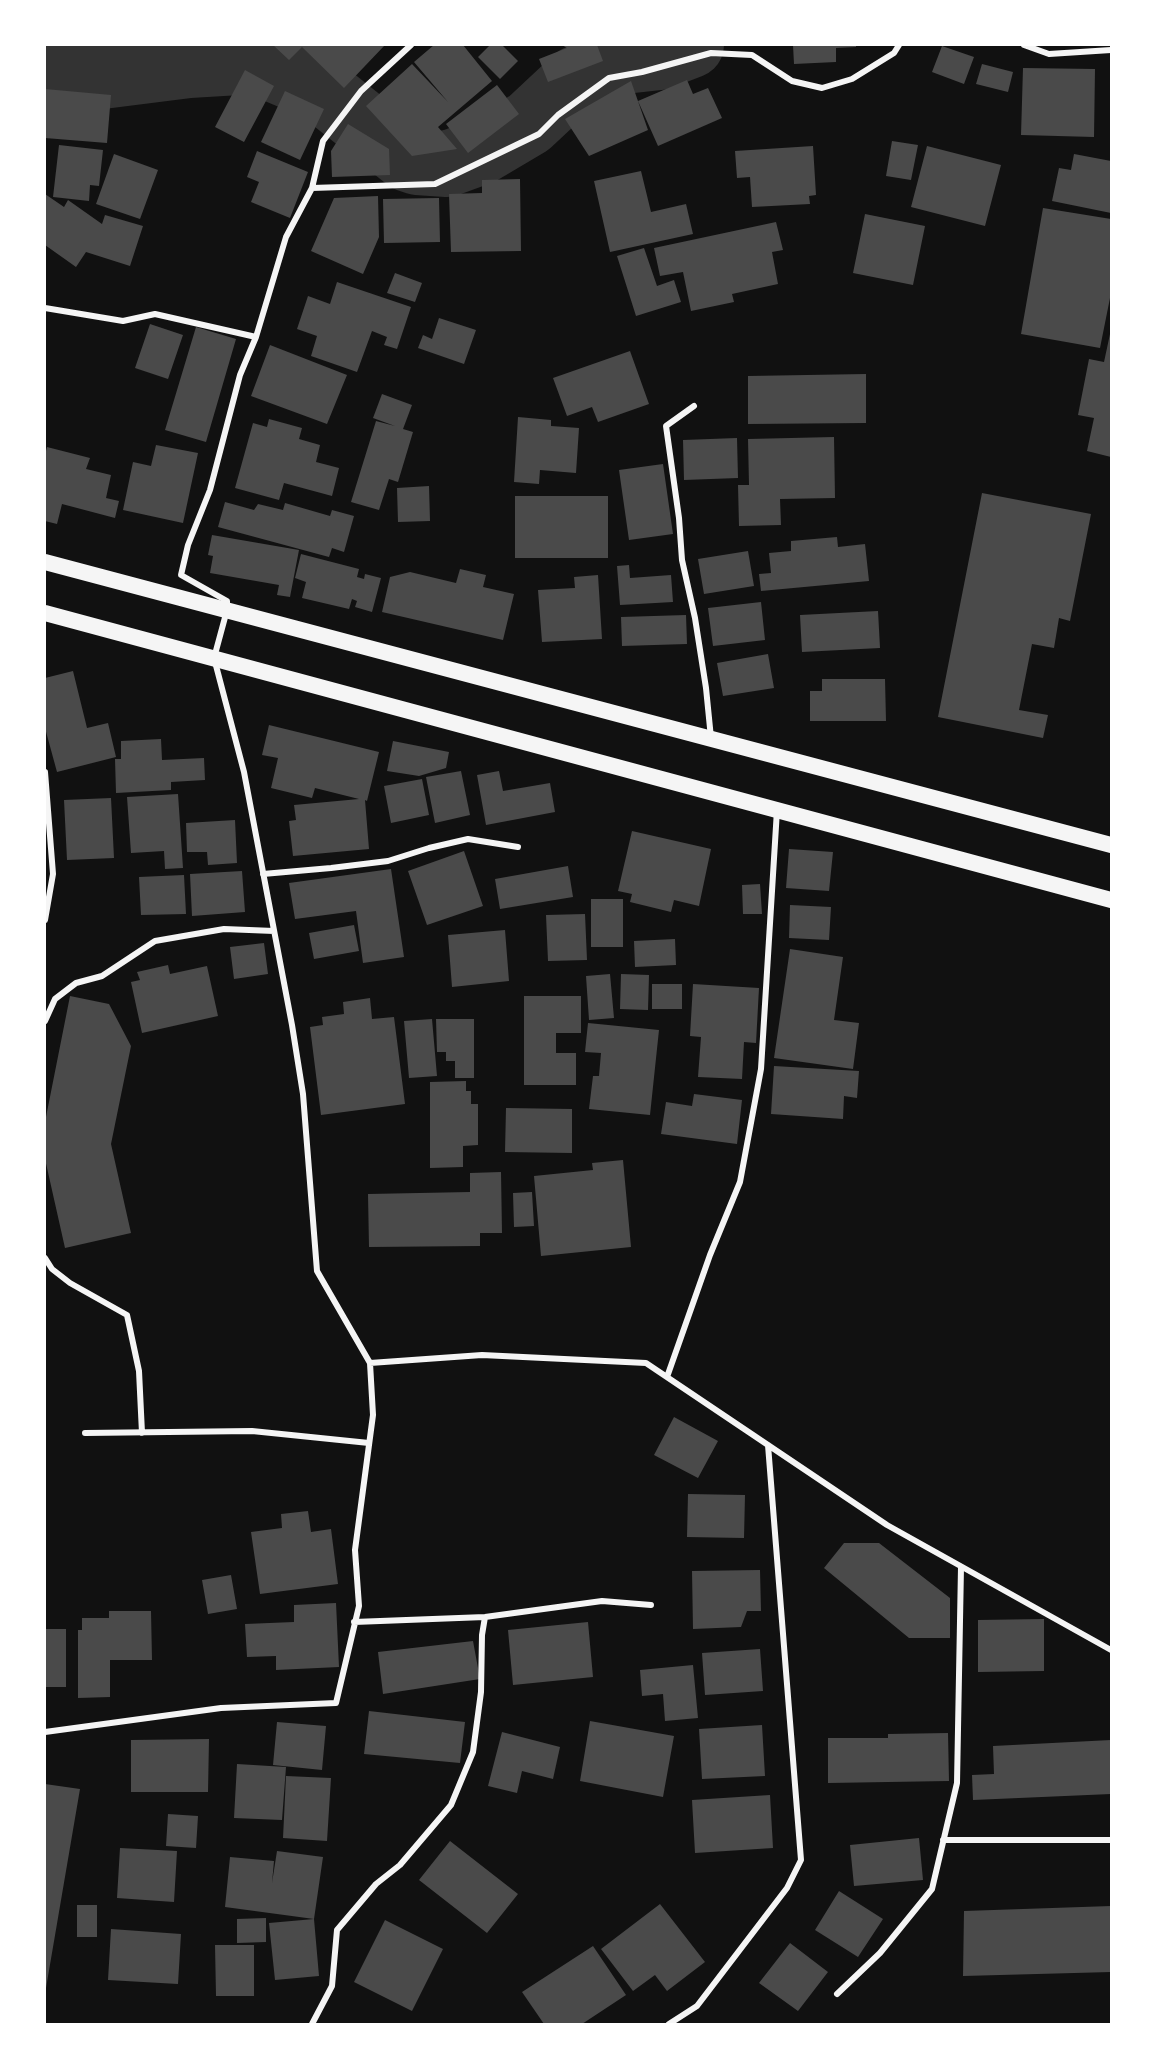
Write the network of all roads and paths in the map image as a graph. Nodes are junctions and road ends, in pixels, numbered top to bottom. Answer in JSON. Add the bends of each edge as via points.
{"nodes":[{"id":1,"x":411,"y":45,"type":"edge"},
{"id":2,"x":899,"y":45,"type":"edge"},
{"id":3,"x":1024,"y":45,"type":"edge"},
{"id":4,"x":1111,"y":50,"type":"edge"},
{"id":5,"x":312,"y":188,"type":"junction"},
{"id":6,"x":45,"y":308,"type":"edge"},
{"id":7,"x":256,"y":337,"type":"junction"},
{"id":8,"x":694,"y":406,"type":"dead end"},
{"id":9,"x":45,"y":562,"type":"edge"},
{"id":10,"x":227,"y":610,"type":"junction"},
{"id":11,"x":45,"y":613,"type":"edge"},
{"id":12,"x":214,"y":658,"type":"junction"},
{"id":13,"x":711,"y":739,"type":"junction"},
{"id":14,"x":45,"y":772,"type":"edge"},
{"id":15,"x":777,"y":810,"type":"junction"},
{"id":16,"x":1111,"y":845,"type":"edge"},
{"id":17,"x":518,"y":847,"type":"dead end"},
{"id":18,"x":263,"y":874,"type":"junction"},
{"id":19,"x":1111,"y":900,"type":"edge"},
{"id":20,"x":45,"y":920,"type":"edge"},
{"id":21,"x":274,"y":931,"type":"junction"},
{"id":22,"x":45,"y":1021,"type":"edge"},
{"id":23,"x":45,"y":1258,"type":"edge"},
{"id":24,"x":370,"y":1363,"type":"junction"},
{"id":25,"x":667,"y":1377,"type":"junction"},
{"id":26,"x":85,"y":1433,"type":"dead end"},
{"id":27,"x":142,"y":1433,"type":"junction"},
{"id":28,"x":369,"y":1443,"type":"junction"},
{"id":29,"x":768,"y":1445,"type":"junction"},
{"id":30,"x":961,"y":1567,"type":"junction"},
{"id":31,"x":651,"y":1605,"type":"dead end"},
{"id":32,"x":485,"y":1617,"type":"junction"},
{"id":33,"x":354,"y":1622,"type":"junction"},
{"id":34,"x":1111,"y":1650,"type":"edge"},
{"id":35,"x":45,"y":1732,"type":"edge"},
{"id":36,"x":943,"y":1840,"type":"junction"},
{"id":37,"x":1111,"y":1840,"type":"edge"},
{"id":38,"x":837,"y":1994,"type":"dead end"},
{"id":39,"x":312,"y":2024,"type":"edge"},
{"id":40,"x":669,"y":2024,"type":"edge"}],
"edges":[{"from":1,"to":5,"type":"street","via":[[361,91],[323,141]]},
{"from":2,"to":5,"type":"street","via":[[894,53],[852,79],[822,88],[792,81],[752,55],[711,52],[609,78],[539,134],[435,184]]},
{"from":3,"to":4,"type":"street","via":[[1049,54]]},
{"from":5,"to":7,"type":"street","via":[[286,237]]},
{"from":6,"to":7,"type":"street","via":[[123,321],[155,314]]},
{"from":7,"to":10,"type":"street","via":[[240,375],[210,489],[181,575],[227,601]]},
{"from":8,"to":13,"type":"street","via":[[666,426],[682,560],[696,618]]},
{"from":9,"to":10,"type":"highway"},
{"from":10,"to":12,"type":"street"},
{"from":10,"to":13,"type":"highway"},
{"from":11,"to":12,"type":"highway"},
{"from":12,"to":15,"type":"highway"},
{"from":12,"to":18,"type":"street","via":[[244,772]]},
{"from":13,"to":16,"type":"highway"},
{"from":14,"to":20,"type":"street","via":[[53,874]]},
{"from":15,"to":19,"type":"highway"},
{"from":15,"to":25,"type":"street","via":[[761,1070],[740,1182]]},
{"from":17,"to":18,"type":"street","via":[[468,839],[388,861]]},
{"from":18,"to":21,"type":"street"},
{"from":21,"to":22,"type":"street","via":[[224,929],[155,941],[102,976],[76,983],[54,999]]},
{"from":21,"to":24,"type":"street","via":[[303,1094],[317,1271]]},
{"from":23,"to":27,"type":"street","via":[[70,1283],[127,1315],[139,1371]]},
{"from":24,"to":25,"type":"street","via":[[482,1355],[645,1363]]},
{"from":24,"to":28,"type":"street","via":[[374,1415]]},
{"from":25,"to":29,"type":"street"},
{"from":26,"to":27,"type":"street"},
{"from":27,"to":28,"type":"street","via":[[252,1431]]},
{"from":28,"to":33,"type":"street","via":[[355,1550],[358,1606]]},
{"from":29,"to":30,"type":"street","via":[[887,1525]]},
{"from":29,"to":40,"type":"street","via":[[801,1860],[787,1888],[697,2006]]},
{"from":30,"to":34,"type":"street"},
{"from":30,"to":36,"type":"street","via":[[957,1783]]},
{"from":31,"to":32,"type":"street","via":[[602,1601]]},
{"from":32,"to":33,"type":"street"},
{"from":32,"to":39,"type":"street","via":[[473,1752],[451,1805],[337,1930],[332,1986]]},
{"from":33,"to":35,"type":"street","via":[[336,1703],[221,1708]]},
{"from":36,"to":37,"type":"street"},
{"from":36,"to":38,"type":"street","via":[[932,1889],[880,1953]]}]}
